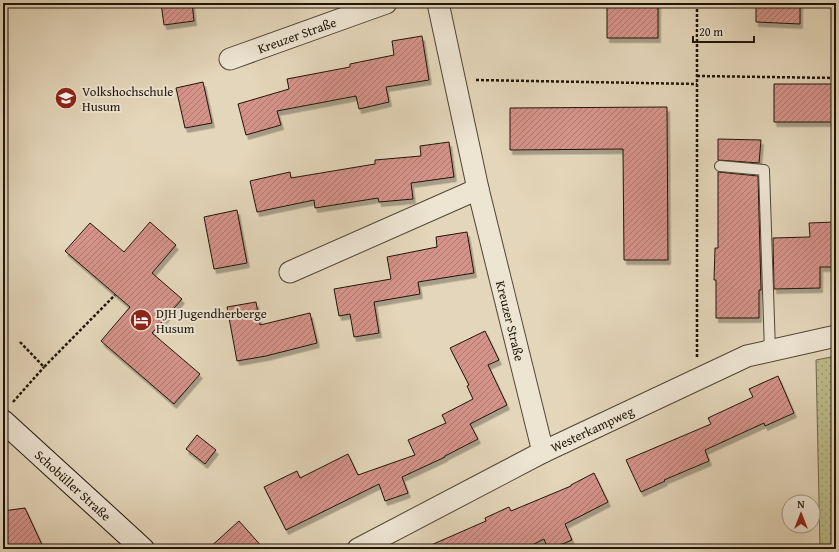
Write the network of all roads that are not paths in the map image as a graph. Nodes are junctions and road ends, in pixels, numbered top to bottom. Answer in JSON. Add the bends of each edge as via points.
{"nodes":[{"id":1,"x":386,"y":3,"type":"edge"},
{"id":2,"x":438,"y":3,"type":"edge"},
{"id":3,"x":230,"y":59,"type":"dead end"},
{"id":4,"x":720,"y":166,"type":"dead end"},
{"id":5,"x":478,"y":189,"type":"junction"},
{"id":6,"x":290,"y":272,"type":"dead end"},
{"id":7,"x":836,"y":336,"type":"edge"},
{"id":8,"x":770,"y":351,"type":"junction"},
{"id":9,"x":6,"y":414,"type":"edge"},
{"id":10,"x":543,"y":452,"type":"junction"},
{"id":11,"x":143,"y":549,"type":"edge"},
{"id":12,"x":358,"y":549,"type":"edge"}],
"edges":[{"from":1,"to":3,"type":"street","name":"Kreuzer Straße"},
{"from":2,"to":5,"type":"street","name":"Kreuzer Straße"},
{"from":4,"to":8,"type":"lane","via":[[764,170]]},
{"from":5,"to":6,"type":"street"},
{"from":5,"to":10,"type":"street","name":"Kreuzer Straße"},
{"from":7,"to":8,"type":"street","name":"Westerkampweg"},
{"from":8,"to":10,"type":"street","name":"Westerkampweg","via":[[748,356]]},
{"from":9,"to":11,"type":"main road","name":"Schobüller Straße"},
{"from":10,"to":12,"type":"street","name":"Westerkampweg"}]}
